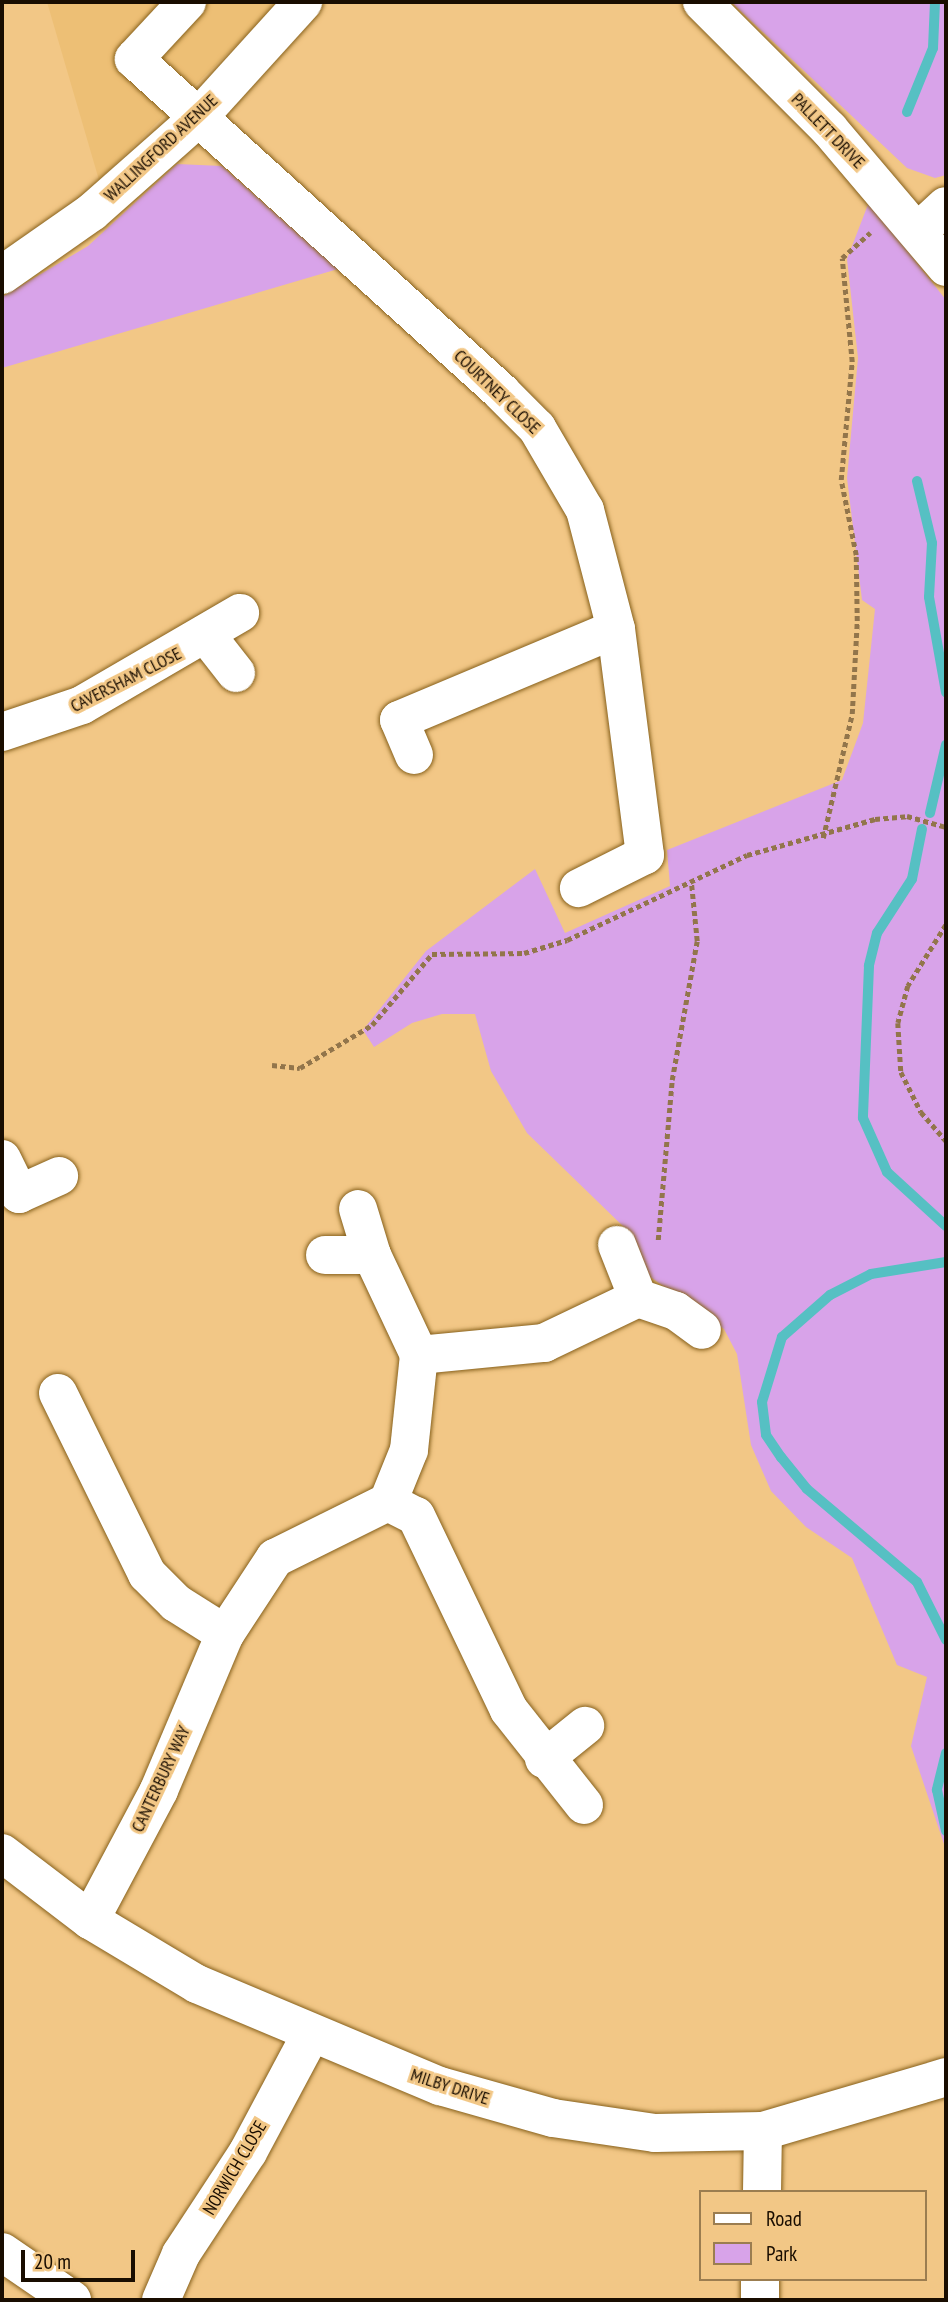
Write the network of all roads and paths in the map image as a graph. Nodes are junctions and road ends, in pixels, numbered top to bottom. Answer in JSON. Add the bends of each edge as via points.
{"nodes":[{"id":1,"x":187,"y":2,"type":"edge"},
{"id":2,"x":303,"y":2,"type":"edge"},
{"id":3,"x":702,"y":2,"type":"edge"},
{"id":4,"x":197,"y":119,"type":"junction"},
{"id":5,"x":922,"y":214,"type":"edge"},
{"id":6,"x":946,"y":267,"type":"edge"},
{"id":7,"x":2,"y":275,"type":"edge"},
{"id":8,"x":240,"y":613,"type":"dead end"},
{"id":9,"x":615,"y":629,"type":"junction"},
{"id":10,"x":207,"y":636,"type":"junction"},
{"id":11,"x":236,"y":673,"type":"dead end"},
{"id":12,"x":2,"y":732,"type":"edge"},
{"id":13,"x":414,"y":755,"type":"dead end"},
{"id":14,"x":823,"y":838,"type":"dead end"},
{"id":15,"x":691,"y":881,"type":"dead end"},
{"id":16,"x":579,"y":888,"type":"dead end"},
{"id":17,"x":946,"y":925,"type":"edge"},
{"id":18,"x":946,"y":1141,"type":"edge"},
{"id":19,"x":2,"y":1159,"type":"edge"},
{"id":20,"x":59,"y":1176,"type":"dead end"},
{"id":21,"x":358,"y":1209,"type":"dead end"},
{"id":22,"x":617,"y":1245,"type":"dead end"},
{"id":23,"x":325,"y":1255,"type":"dead end"},
{"id":24,"x":372,"y":1255,"type":"junction"},
{"id":25,"x":638,"y":1298,"type":"junction"},
{"id":26,"x":702,"y":1330,"type":"dead end"},
{"id":27,"x":419,"y":1355,"type":"junction"},
{"id":28,"x":58,"y":1392,"type":"dead end"},
{"id":29,"x":388,"y":1503,"type":"junction"},
{"id":30,"x":225,"y":1634,"type":"junction"},
{"id":31,"x":585,"y":1726,"type":"dead end"},
{"id":32,"x":544,"y":1759,"type":"junction"},
{"id":33,"x":584,"y":1805,"type":"dead end"},
{"id":34,"x":2,"y":1853,"type":"edge"},
{"id":35,"x":90,"y":1920,"type":"junction"},
{"id":36,"x":310,"y":2036,"type":"junction"},
{"id":37,"x":946,"y":2077,"type":"edge"},
{"id":38,"x":762,"y":2131,"type":"junction"},
{"id":39,"x":762,"y":2190,"type":"edge"},
{"id":40,"x":2,"y":2252,"type":"edge"},
{"id":41,"x":760,"y":2281,"type":"edge"},
{"id":42,"x":72,"y":2300,"type":"edge"},
{"id":43,"x":161,"y":2300,"type":"edge"},
{"id":44,"x":760,"y":2300,"type":"edge"}],
"edges":[{"from":1,"to":4,"type":"street","name":"COURTNEY CLOSE","via":[[134,59]]},
{"from":2,"to":4,"type":"street","name":"WALLINGFORD AVENUE"},
{"from":3,"to":5,"type":"street","name":"PALLETT DRIVE"},
{"from":4,"to":7,"type":"street","name":"WALLINGFORD AVENUE","via":[[92,212]]},
{"from":4,"to":9,"type":"street","name":"COURTNEY CLOSE","via":[[537,428],[585,510]]},
{"from":5,"to":6,"type":"street","name":"PALLETT DRIVE"},
{"from":5,"to":14,"type":"path","via":[[842,258],[852,362],[841,480],[856,555],[857,621],[852,714]]},
{"from":8,"to":10,"type":"street","name":"CAVERSHAM CLOSE"},
{"from":9,"to":13,"type":"street","via":[[399,720]]},
{"from":9,"to":16,"type":"street","name":"COURTNEY CLOSE","via":[[645,855]]},
{"from":10,"to":11,"type":"street"},
{"from":10,"to":12,"type":"street","name":"CAVERSHAM CLOSE","via":[[82,705]]},
{"from":15,"to":25,"type":"path","via":[[697,941],[672,1080],[660,1236]]},
{"from":17,"to":18,"type":"path","via":[[908,986],[898,1023],[901,1072],[921,1112]]},
{"from":19,"to":20,"type":"street","via":[[19,1194]]},
{"from":21,"to":24,"type":"street"},
{"from":22,"to":25,"type":"street"},
{"from":23,"to":24,"type":"street"},
{"from":24,"to":27,"type":"street"},
{"from":25,"to":26,"type":"street","via":[[676,1311]]},
{"from":25,"to":27,"type":"street","via":[[544,1343]]},
{"from":27,"to":29,"type":"street","via":[[409,1450]]},
{"from":28,"to":30,"type":"street","via":[[147,1574],[176,1603]]},
{"from":29,"to":30,"type":"street","name":"CANTERBURY WAY","via":[[275,1558]]},
{"from":29,"to":32,"type":"street","via":[[416,1516],[509,1710]]},
{"from":30,"to":35,"type":"street","name":"CANTERBURY WAY","via":[[159,1790]]},
{"from":31,"to":32,"type":"street"},
{"from":32,"to":33,"type":"street"},
{"from":34,"to":35,"type":"street","name":"MILBY DRIVE"},
{"from":35,"to":36,"type":"street","name":"MILBY DRIVE","via":[[197,1984]]},
{"from":36,"to":38,"type":"street","name":"MILBY DRIVE","via":[[440,2086],[552,2118],[655,2133]]},
{"from":36,"to":43,"type":"street","name":"NORWICH CLOSE","via":[[248,2152],[181,2254]]},
{"from":37,"to":38,"type":"street","name":"MILBY DRIVE"},
{"from":38,"to":39,"type":"street"},
{"from":40,"to":42,"type":"street"},
{"from":41,"to":44,"type":"street"}]}
